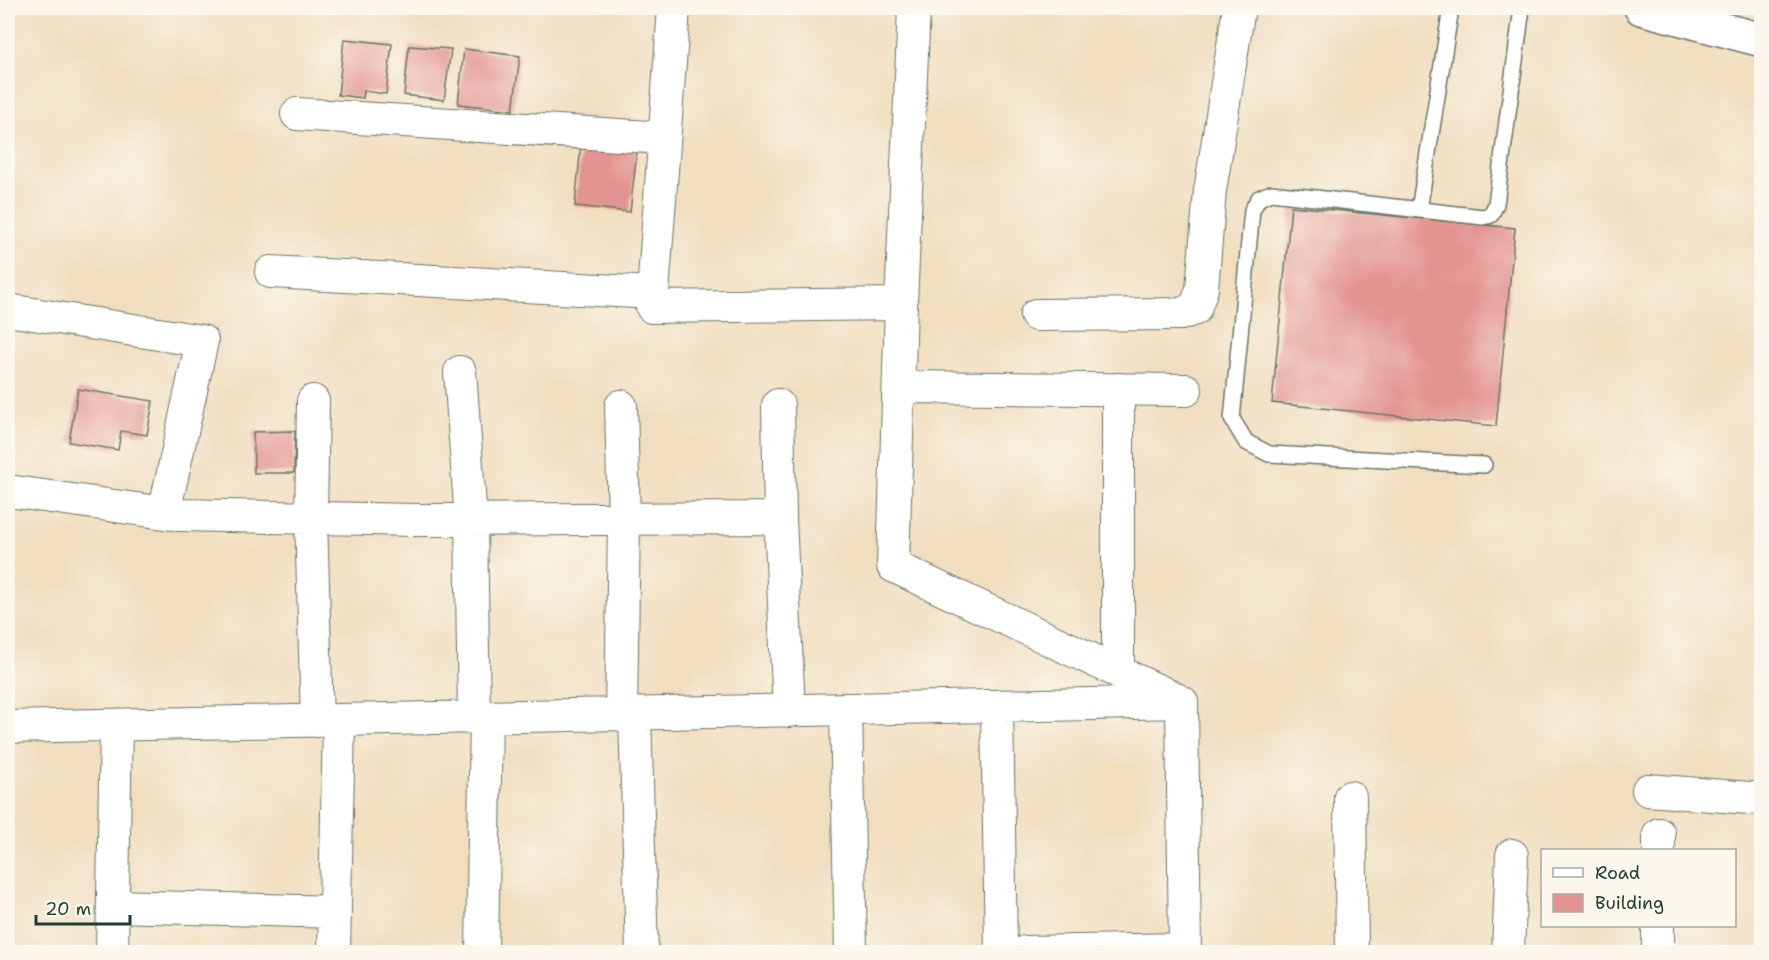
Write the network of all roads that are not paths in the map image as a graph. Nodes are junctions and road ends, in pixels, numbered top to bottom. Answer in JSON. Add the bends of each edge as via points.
{"nodes":[{"id":1,"x":674,"y":8,"type":"edge"},
{"id":2,"x":914,"y":8,"type":"edge"},
{"id":3,"x":1239,"y":8,"type":"edge"},
{"id":4,"x":1451,"y":8,"type":"edge"},
{"id":5,"x":1522,"y":8,"type":"edge"},
{"id":6,"x":1641,"y":8,"type":"edge"},
{"id":7,"x":1761,"y":40,"type":"edge"},
{"id":8,"x":297,"y":114,"type":"dead end"},
{"id":9,"x":664,"y":138,"type":"junction"},
{"id":10,"x":1419,"y":210,"type":"junction"},
{"id":11,"x":271,"y":272,"type":"dead end"},
{"id":12,"x":653,"y":293,"type":"junction"},
{"id":13,"x":901,"y":304,"type":"junction"},
{"id":14,"x":8,"y":310,"type":"edge"},
{"id":15,"x":1036,"y":315,"type":"dead end"},
{"id":16,"x":460,"y":372,"type":"dead end"},
{"id":17,"x":899,"y":387,"type":"junction"},
{"id":18,"x":1118,"y":389,"type":"junction"},
{"id":19,"x":1186,"y":390,"type":"dead end"},
{"id":20,"x":313,"y":400,"type":"dead end"},
{"id":21,"x":778,"y":405,"type":"dead end"},
{"id":22,"x":621,"y":406,"type":"dead end"},
{"id":23,"x":1484,"y":465,"type":"dead end"},
{"id":24,"x":8,"y":491,"type":"edge"},
{"id":25,"x":164,"y":513,"type":"junction"},
{"id":26,"x":311,"y":518,"type":"junction"},
{"id":27,"x":780,"y":518,"type":"junction"},
{"id":28,"x":624,"y":519,"type":"junction"},
{"id":29,"x":471,"y":520,"type":"junction"},
{"id":30,"x":1118,"y":672,"type":"junction"},
{"id":31,"x":1182,"y":702,"type":"junction"},
{"id":32,"x":997,"y":706,"type":"junction"},
{"id":33,"x":846,"y":710,"type":"junction"},
{"id":34,"x":789,"y":711,"type":"junction"},
{"id":35,"x":628,"y":714,"type":"junction"},
{"id":36,"x":480,"y":717,"type":"junction"},
{"id":37,"x":328,"y":721,"type":"junction"},
{"id":38,"x":116,"y":725,"type":"junction"},
{"id":39,"x":8,"y":727,"type":"edge"},
{"id":40,"x":1648,"y":790,"type":"dead end"},
{"id":41,"x":1350,"y":797,"type":"dead end"},
{"id":42,"x":1761,"y":799,"type":"edge"},
{"id":43,"x":1512,"y":855,"type":"dead end"},
{"id":44,"x":114,"y":906,"type":"junction"},
{"id":45,"x":335,"y":912,"type":"junction"},
{"id":46,"x":1658,"y":927,"type":"edge"},
{"id":47,"x":1185,"y":951,"type":"edge"},
{"id":48,"x":112,"y":952,"type":"edge"},
{"id":49,"x":334,"y":952,"type":"edge"},
{"id":50,"x":482,"y":952,"type":"edge"},
{"id":51,"x":642,"y":952,"type":"edge"},
{"id":52,"x":851,"y":952,"type":"edge"},
{"id":53,"x":1001,"y":952,"type":"edge"},
{"id":54,"x":1025,"y":952,"type":"edge"},
{"id":55,"x":1352,"y":952,"type":"edge"},
{"id":56,"x":1508,"y":952,"type":"edge"},
{"id":57,"x":1658,"y":952,"type":"edge"}],
"edges":[{"from":1,"to":9,"type":"street"},
{"from":2,"to":13,"type":"street"},
{"from":3,"to":15,"type":"street","via":[[1210,191],[1202,289],[1195,309],[1180,314]]},
{"from":4,"to":10,"type":"lane"},
{"from":5,"to":10,"type":"lane","via":[[1496,204],[1491,215]]},
{"from":6,"to":7,"type":"highway"},
{"from":8,"to":9,"type":"street"},
{"from":9,"to":12,"type":"street"},
{"from":10,"to":23,"type":"lane","via":[[1271,193],[1259,198],[1252,210],[1232,419],[1246,442],[1269,454]]},
{"from":11,"to":12,"type":"street"},
{"from":12,"to":13,"type":"street","via":[[652,307]]},
{"from":13,"to":17,"type":"street"},
{"from":14,"to":25,"type":"street","via":[[202,341]]},
{"from":16,"to":29,"type":"street"},
{"from":17,"to":18,"type":"street"},
{"from":17,"to":30,"type":"street","via":[[893,566]]},
{"from":18,"to":19,"type":"street"},
{"from":18,"to":30,"type":"street"},
{"from":20,"to":26,"type":"street"},
{"from":21,"to":27,"type":"street"},
{"from":22,"to":28,"type":"street"},
{"from":24,"to":25,"type":"street"},
{"from":25,"to":26,"type":"street"},
{"from":26,"to":29,"type":"street"},
{"from":26,"to":37,"type":"street"},
{"from":27,"to":28,"type":"street"},
{"from":27,"to":34,"type":"street"},
{"from":28,"to":29,"type":"street"},
{"from":28,"to":35,"type":"street"},
{"from":29,"to":36,"type":"street"},
{"from":30,"to":31,"type":"street"},
{"from":31,"to":32,"type":"street"},
{"from":31,"to":47,"type":"street"},
{"from":32,"to":33,"type":"street"},
{"from":32,"to":53,"type":"street"},
{"from":33,"to":34,"type":"street"},
{"from":33,"to":52,"type":"street"},
{"from":34,"to":35,"type":"street"},
{"from":35,"to":36,"type":"street"},
{"from":35,"to":51,"type":"street"},
{"from":36,"to":37,"type":"street"},
{"from":36,"to":50,"type":"street"},
{"from":37,"to":38,"type":"street"},
{"from":37,"to":45,"type":"street"},
{"from":38,"to":39,"type":"street"},
{"from":38,"to":44,"type":"street"},
{"from":40,"to":42,"type":"street"},
{"from":41,"to":55,"type":"street"},
{"from":43,"to":56,"type":"street"},
{"from":44,"to":45,"type":"street"},
{"from":44,"to":48,"type":"street"},
{"from":45,"to":49,"type":"street"},
{"from":46,"to":57,"type":"street"},
{"from":47,"to":54,"type":"street"}]}
